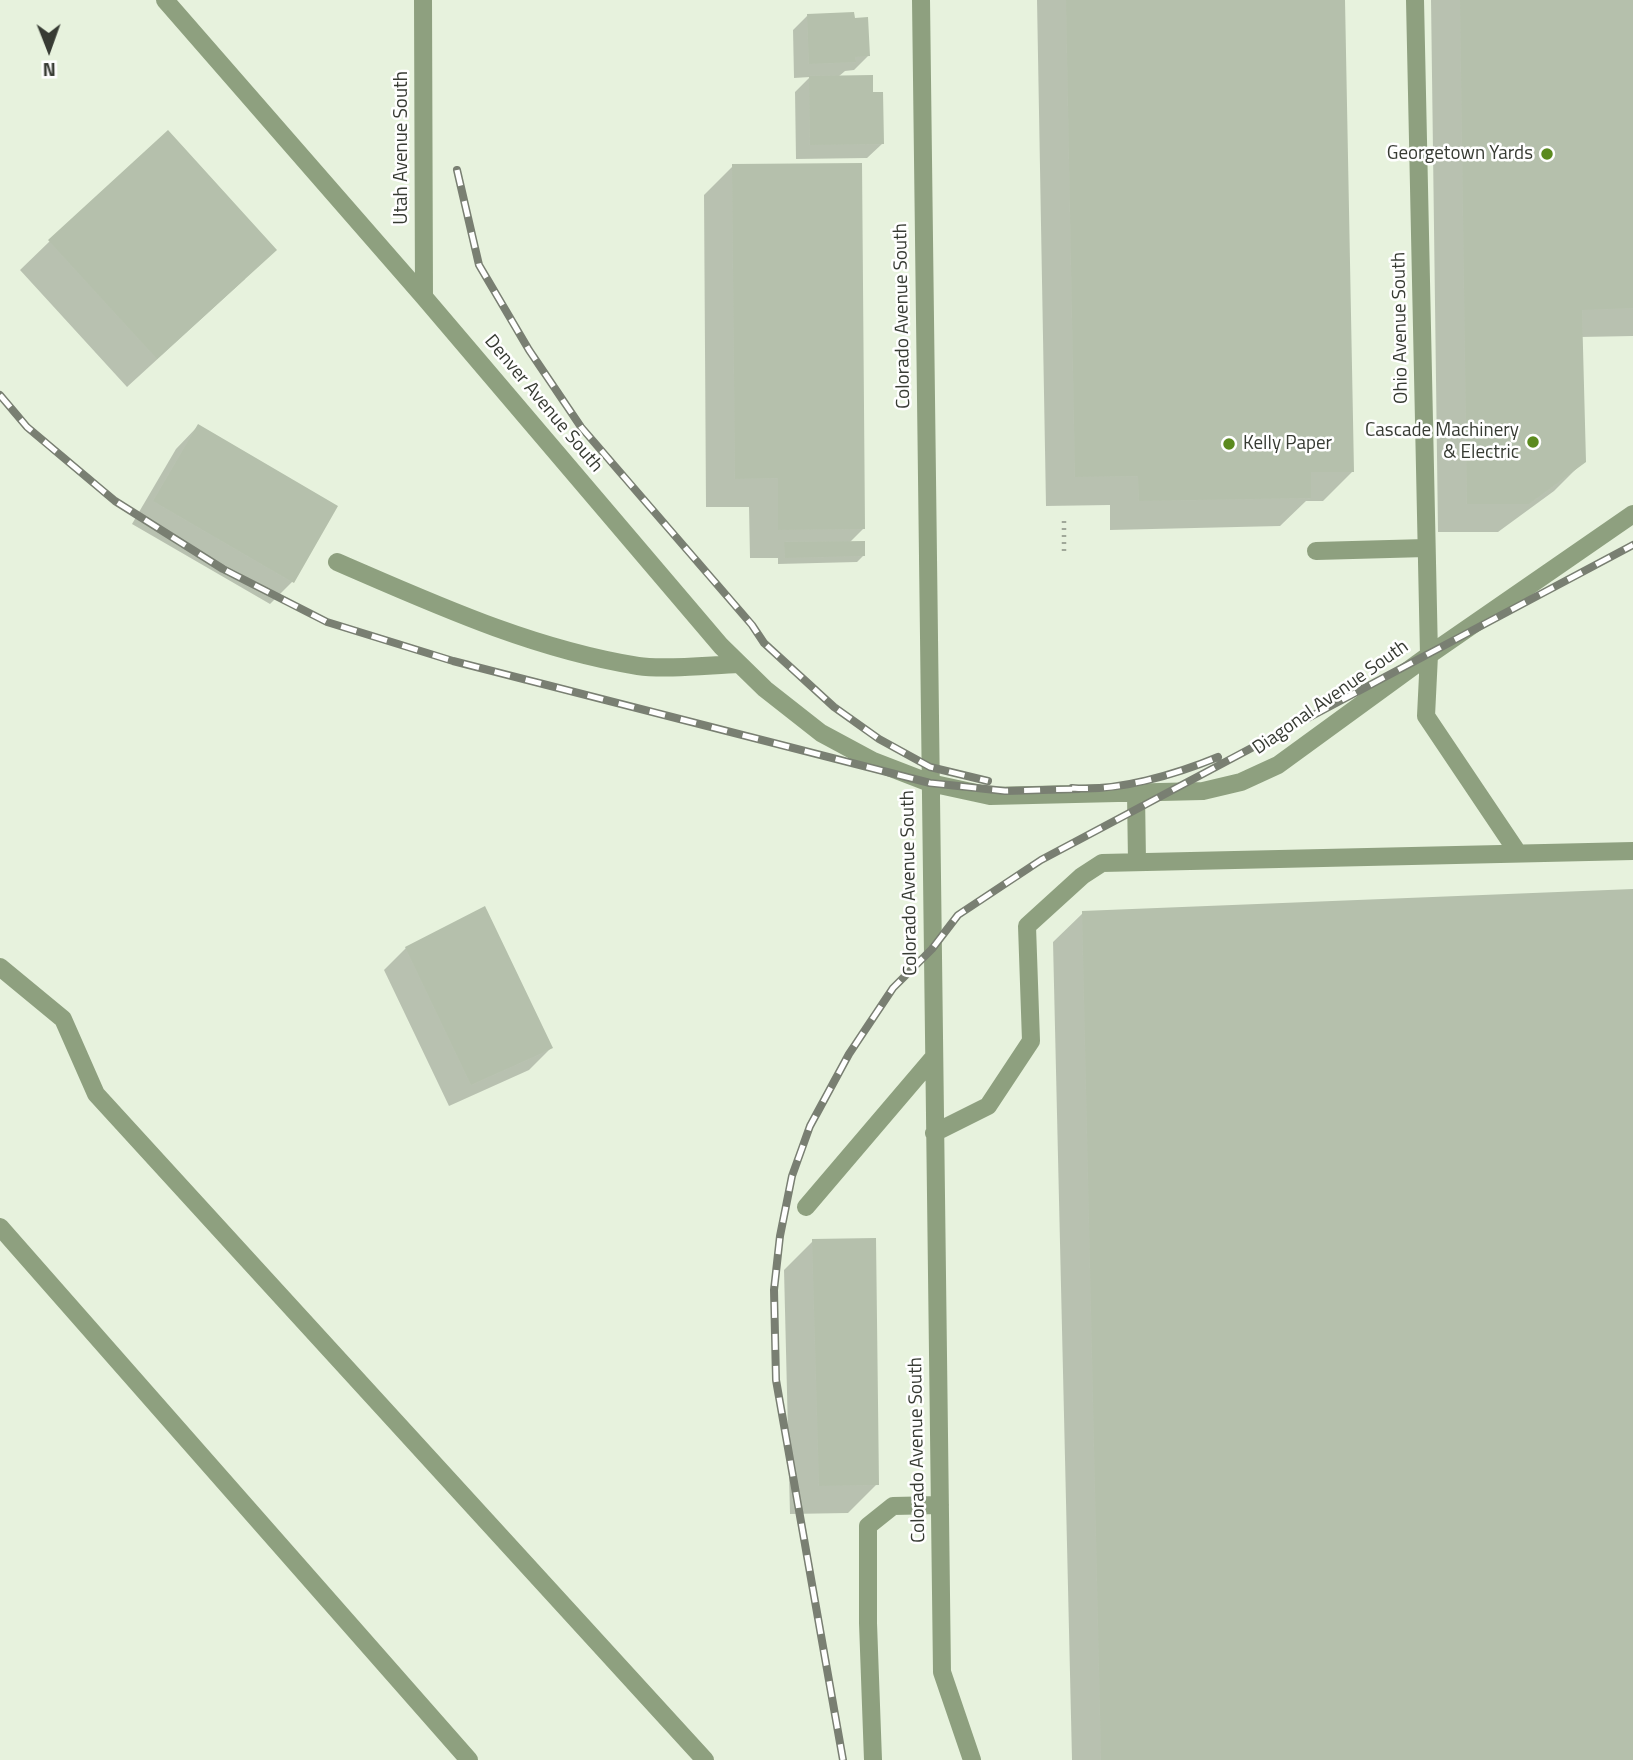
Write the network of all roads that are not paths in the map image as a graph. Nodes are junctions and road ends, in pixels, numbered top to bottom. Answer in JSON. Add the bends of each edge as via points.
{"nodes":[{"id":1,"x":165,"y":0,"type":"edge"},
{"id":2,"x":423,"y":0,"type":"edge"},
{"id":3,"x":921,"y":0,"type":"edge"},
{"id":4,"x":1415,"y":0,"type":"edge"},
{"id":5,"x":424,"y":297,"type":"junction"},
{"id":6,"x":1633,"y":514,"type":"edge"},
{"id":7,"x":1426,"y":548,"type":"junction"},
{"id":8,"x":1316,"y":551,"type":"dead end"},
{"id":9,"x":337,"y":562,"type":"dead end"},
{"id":10,"x":1429,"y":655,"type":"junction"},
{"id":11,"x":739,"y":664,"type":"junction"},
{"id":12,"x":930,"y":783,"type":"junction"},
{"id":13,"x":1136,"y":793,"type":"junction"},
{"id":14,"x":1633,"y":851,"type":"edge"},
{"id":15,"x":1518,"y":853,"type":"junction"},
{"id":16,"x":1137,"y":862,"type":"junction"},
{"id":17,"x":0,"y":967,"type":"edge"},
{"id":18,"x":933,"y":1058,"type":"junction"},
{"id":19,"x":934,"y":1133,"type":"junction"},
{"id":20,"x":806,"y":1208,"type":"dead end"},
{"id":21,"x":0,"y":1227,"type":"edge"},
{"id":22,"x":940,"y":1505,"type":"junction"},
{"id":23,"x":469,"y":1760,"type":"edge"},
{"id":24,"x":705,"y":1760,"type":"edge"},
{"id":25,"x":873,"y":1760,"type":"edge"},
{"id":26,"x":972,"y":1760,"type":"edge"}],
"edges":[{"from":1,"to":5,"type":"street","name":"Denver Avenue South"},
{"from":2,"to":5,"type":"street","name":"Utah Avenue South"},
{"from":3,"to":12,"type":"street","name":"Colorado Avenue South"},
{"from":4,"to":7,"type":"street","name":"Ohio Avenue South"},
{"from":5,"to":11,"type":"street","name":"Denver Avenue South"},
{"from":6,"to":10,"type":"street","name":"Diagonal Avenue South"},
{"from":7,"to":8,"type":"street"},
{"from":7,"to":10,"type":"street","name":"Ohio Avenue South"},
{"from":9,"to":11,"type":"street","via":[[467,618],[567,651],[641,666]]},
{"from":10,"to":13,"type":"street","name":"Diagonal Avenue South","via":[[1278,765],[1241,782],[1203,791]]},
{"from":10,"to":15,"type":"street","name":"Ohio Avenue South","via":[[1426,716]]},
{"from":11,"to":12,"type":"street","name":"Denver Avenue South","via":[[821,733],[873,761]]},
{"from":12,"to":13,"type":"street","name":"Diagonal Avenue South","via":[[990,796]]},
{"from":12,"to":18,"type":"street","name":"Colorado Avenue South"},
{"from":13,"to":16,"type":"street"},
{"from":14,"to":15,"type":"street"},
{"from":15,"to":16,"type":"street"},
{"from":16,"to":19,"type":"street","via":[[1102,863],[1027,926],[1031,1041],[988,1107]]},
{"from":17,"to":24,"type":"street","via":[[63,1019],[96,1094]]},
{"from":18,"to":19,"type":"street","name":"Colorado Avenue South"},
{"from":18,"to":20,"type":"street"},
{"from":19,"to":22,"type":"street","name":"Colorado Avenue South"},
{"from":21,"to":23,"type":"street"},
{"from":22,"to":25,"type":"street","via":[[893,1506],[868,1526]]},
{"from":22,"to":26,"type":"street","name":"Colorado Avenue South","via":[[942,1672]]}]}
